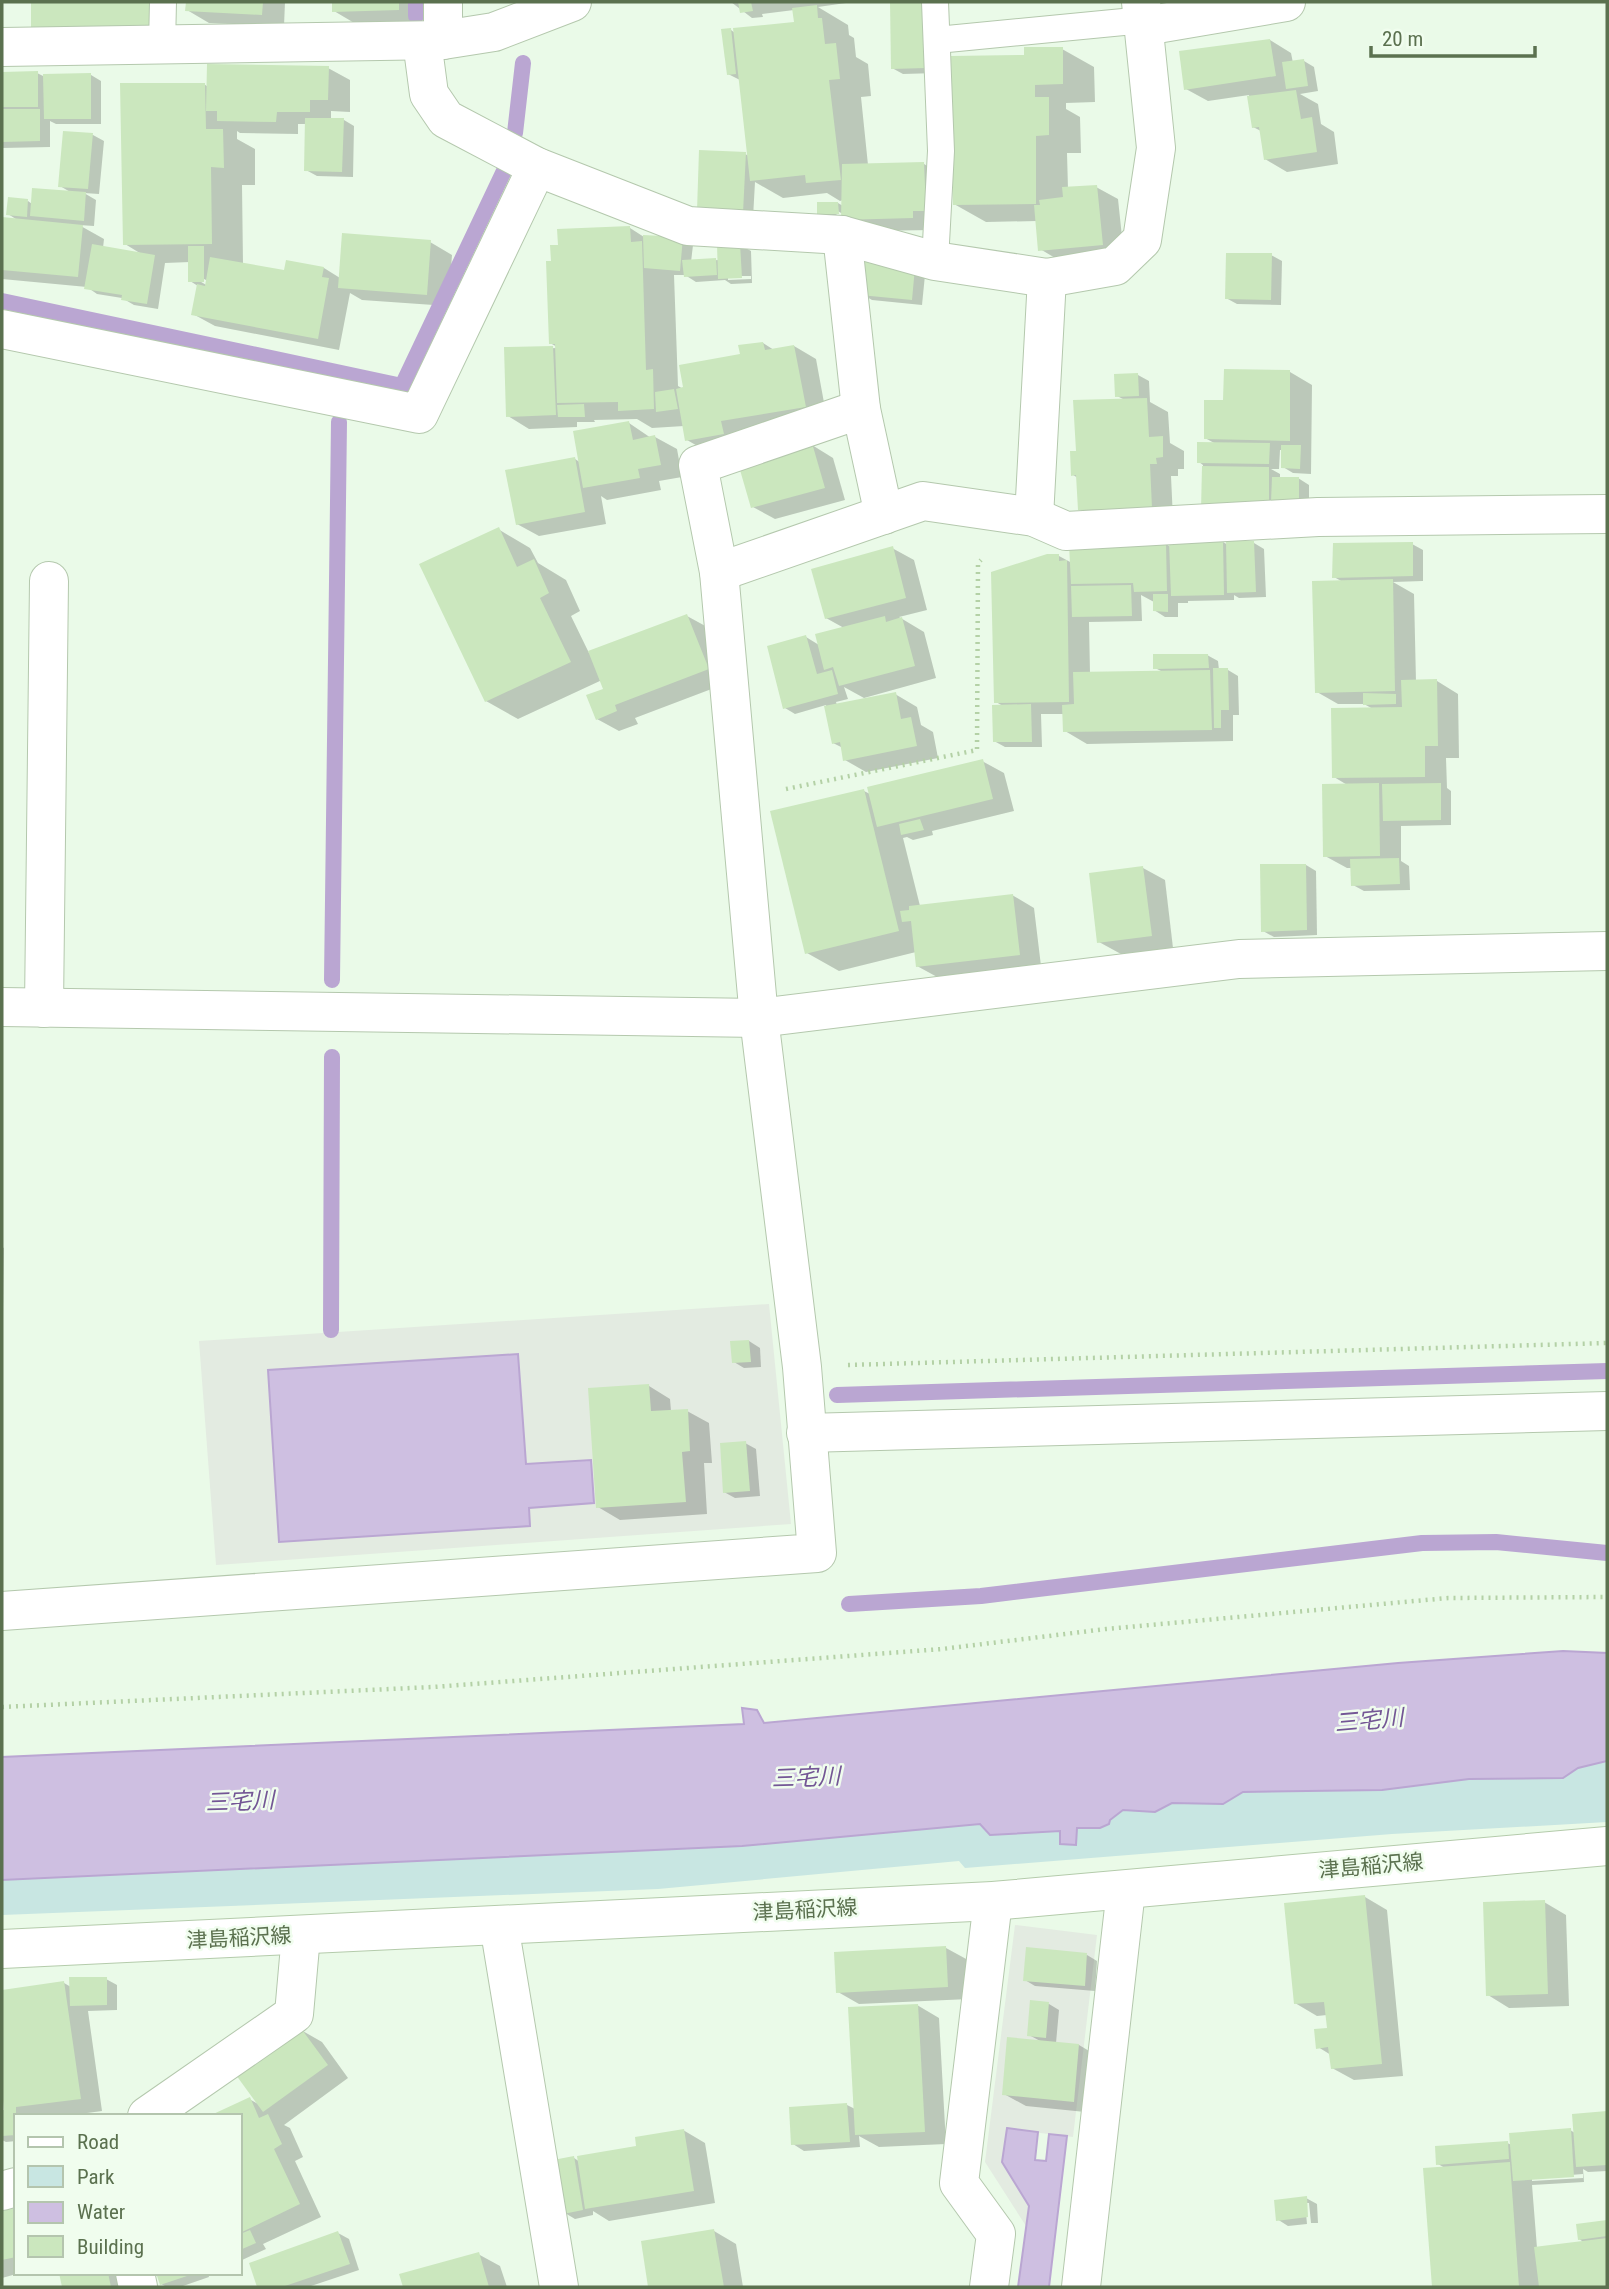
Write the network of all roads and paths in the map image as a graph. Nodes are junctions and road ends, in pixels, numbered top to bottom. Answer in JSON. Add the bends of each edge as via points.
{"nodes":[{"id":1,"x":163,"y":2,"type":"edge"},
{"id":2,"x":443,"y":2,"type":"edge"},
{"id":3,"x":572,"y":2,"type":"edge"},
{"id":4,"x":935,"y":2,"type":"edge"},
{"id":5,"x":1286,"y":2,"type":"edge"},
{"id":6,"x":1143,"y":16,"type":"edge"},
{"id":7,"x":433,"y":40,"type":"junction"},
{"id":8,"x":937,"y":40,"type":"junction"},
{"id":9,"x":162,"y":45,"type":"junction"},
{"id":10,"x":2,"y":47,"type":"edge"},
{"id":11,"x":537,"y":167,"type":"junction"},
{"id":12,"x":842,"y":235,"type":"junction"},
{"id":13,"x":935,"y":261,"type":"junction"},
{"id":14,"x":1047,"y":278,"type":"junction"},
{"id":15,"x":2,"y":329,"type":"edge"},
{"id":16,"x":861,"y":410,"type":"junction"},
{"id":17,"x":884,"y":514,"type":"junction"},
{"id":18,"x":1607,"y":514,"type":"edge"},
{"id":19,"x":1034,"y":517,"type":"junction"},
{"id":20,"x":719,"y":572,"type":"junction"},
{"id":21,"x":49,"y":580,"type":"dead end"},
{"id":22,"x":740,"y":798,"type":"junction"},
{"id":23,"x":1607,"y":951,"type":"edge"},
{"id":24,"x":2,"y":1007,"type":"edge"},
{"id":25,"x":44,"y":1008,"type":"junction"},
{"id":26,"x":759,"y":1018,"type":"junction"},
{"id":27,"x":1607,"y":1343,"type":"edge"},
{"id":28,"x":802,"y":1367,"type":"junction"},
{"id":29,"x":1607,"y":1411,"type":"edge"},
{"id":30,"x":806,"y":1433,"type":"junction"},
{"id":31,"x":1607,"y":1598,"type":"edge"},
{"id":32,"x":2,"y":1611,"type":"edge"},
{"id":33,"x":2,"y":1707,"type":"edge"},
{"id":34,"x":1607,"y":1846,"type":"edge"},
{"id":35,"x":1126,"y":1889,"type":"junction"},
{"id":36,"x":993,"y":1901,"type":"junction"},
{"id":37,"x":499,"y":1925,"type":"junction"},
{"id":38,"x":301,"y":1935,"type":"junction"},
{"id":39,"x":2,"y":1949,"type":"edge"},
{"id":40,"x":150,"y":2114,"type":"edge"},
{"id":41,"x":559,"y":2287,"type":"edge"},
{"id":42,"x":989,"y":2287,"type":"edge"},
{"id":43,"x":1081,"y":2287,"type":"edge"}],
"edges":[{"from":1,"to":9,"type":"lane"},
{"from":2,"to":7,"type":"street"},
{"from":3,"to":7,"type":"street","via":[[494,32]]},
{"from":4,"to":8,"type":"lane"},
{"from":5,"to":6,"type":"street"},
{"from":6,"to":8,"type":"lane"},
{"from":6,"to":14,"type":"street","via":[[1156,148],[1142,240],[1115,266]]},
{"from":7,"to":9,"type":"street"},
{"from":7,"to":11,"type":"street","via":[[429,94],[446,119]]},
{"from":8,"to":13,"type":"lane","via":[[941,151]]},
{"from":9,"to":10,"type":"street"},
{"from":11,"to":12,"type":"street","via":[[688,226]]},
{"from":11,"to":15,"type":"street","via":[[419,414]]},
{"from":12,"to":13,"type":"street"},
{"from":12,"to":16,"type":"street"},
{"from":13,"to":14,"type":"street"},
{"from":14,"to":19,"type":"street"},
{"from":16,"to":17,"type":"street"},
{"from":16,"to":20,"type":"street","via":[[698,465]]},
{"from":17,"to":19,"type":"street","via":[[923,501]]},
{"from":17,"to":20,"type":"street"},
{"from":18,"to":19,"type":"street","via":[[1318,517],[1066,531]]},
{"from":19,"to":22,"type":"path","via":[[978,563],[977,750]]},
{"from":20,"to":22,"type":"street"},
{"from":21,"to":25,"type":"street"},
{"from":22,"to":26,"type":"street"},
{"from":23,"to":26,"type":"street","via":[[1239,959]]},
{"from":24,"to":25,"type":"street"},
{"from":25,"to":26,"type":"street"},
{"from":26,"to":28,"type":"street"},
{"from":27,"to":28,"type":"path"},
{"from":28,"to":30,"type":"street"},
{"from":29,"to":30,"type":"street"},
{"from":30,"to":32,"type":"street","via":[[817,1553]]},
{"from":31,"to":33,"type":"path","via":[[1448,1598],[942,1649],[433,1687]]},
{"from":34,"to":35,"type":"street","name":"津島稲沢線"},
{"from":35,"to":36,"type":"street","name":"津島稲沢線"},
{"from":35,"to":43,"type":"street"},
{"from":36,"to":37,"type":"street","name":"津島稲沢線"},
{"from":36,"to":42,"type":"street","via":[[959,2183],[996,2234]]},
{"from":37,"to":38,"type":"street","name":"津島稲沢線"},
{"from":37,"to":41,"type":"street"},
{"from":38,"to":39,"type":"street","name":"津島稲沢線"},
{"from":38,"to":40,"type":"street","via":[[294,2014]]}]}
